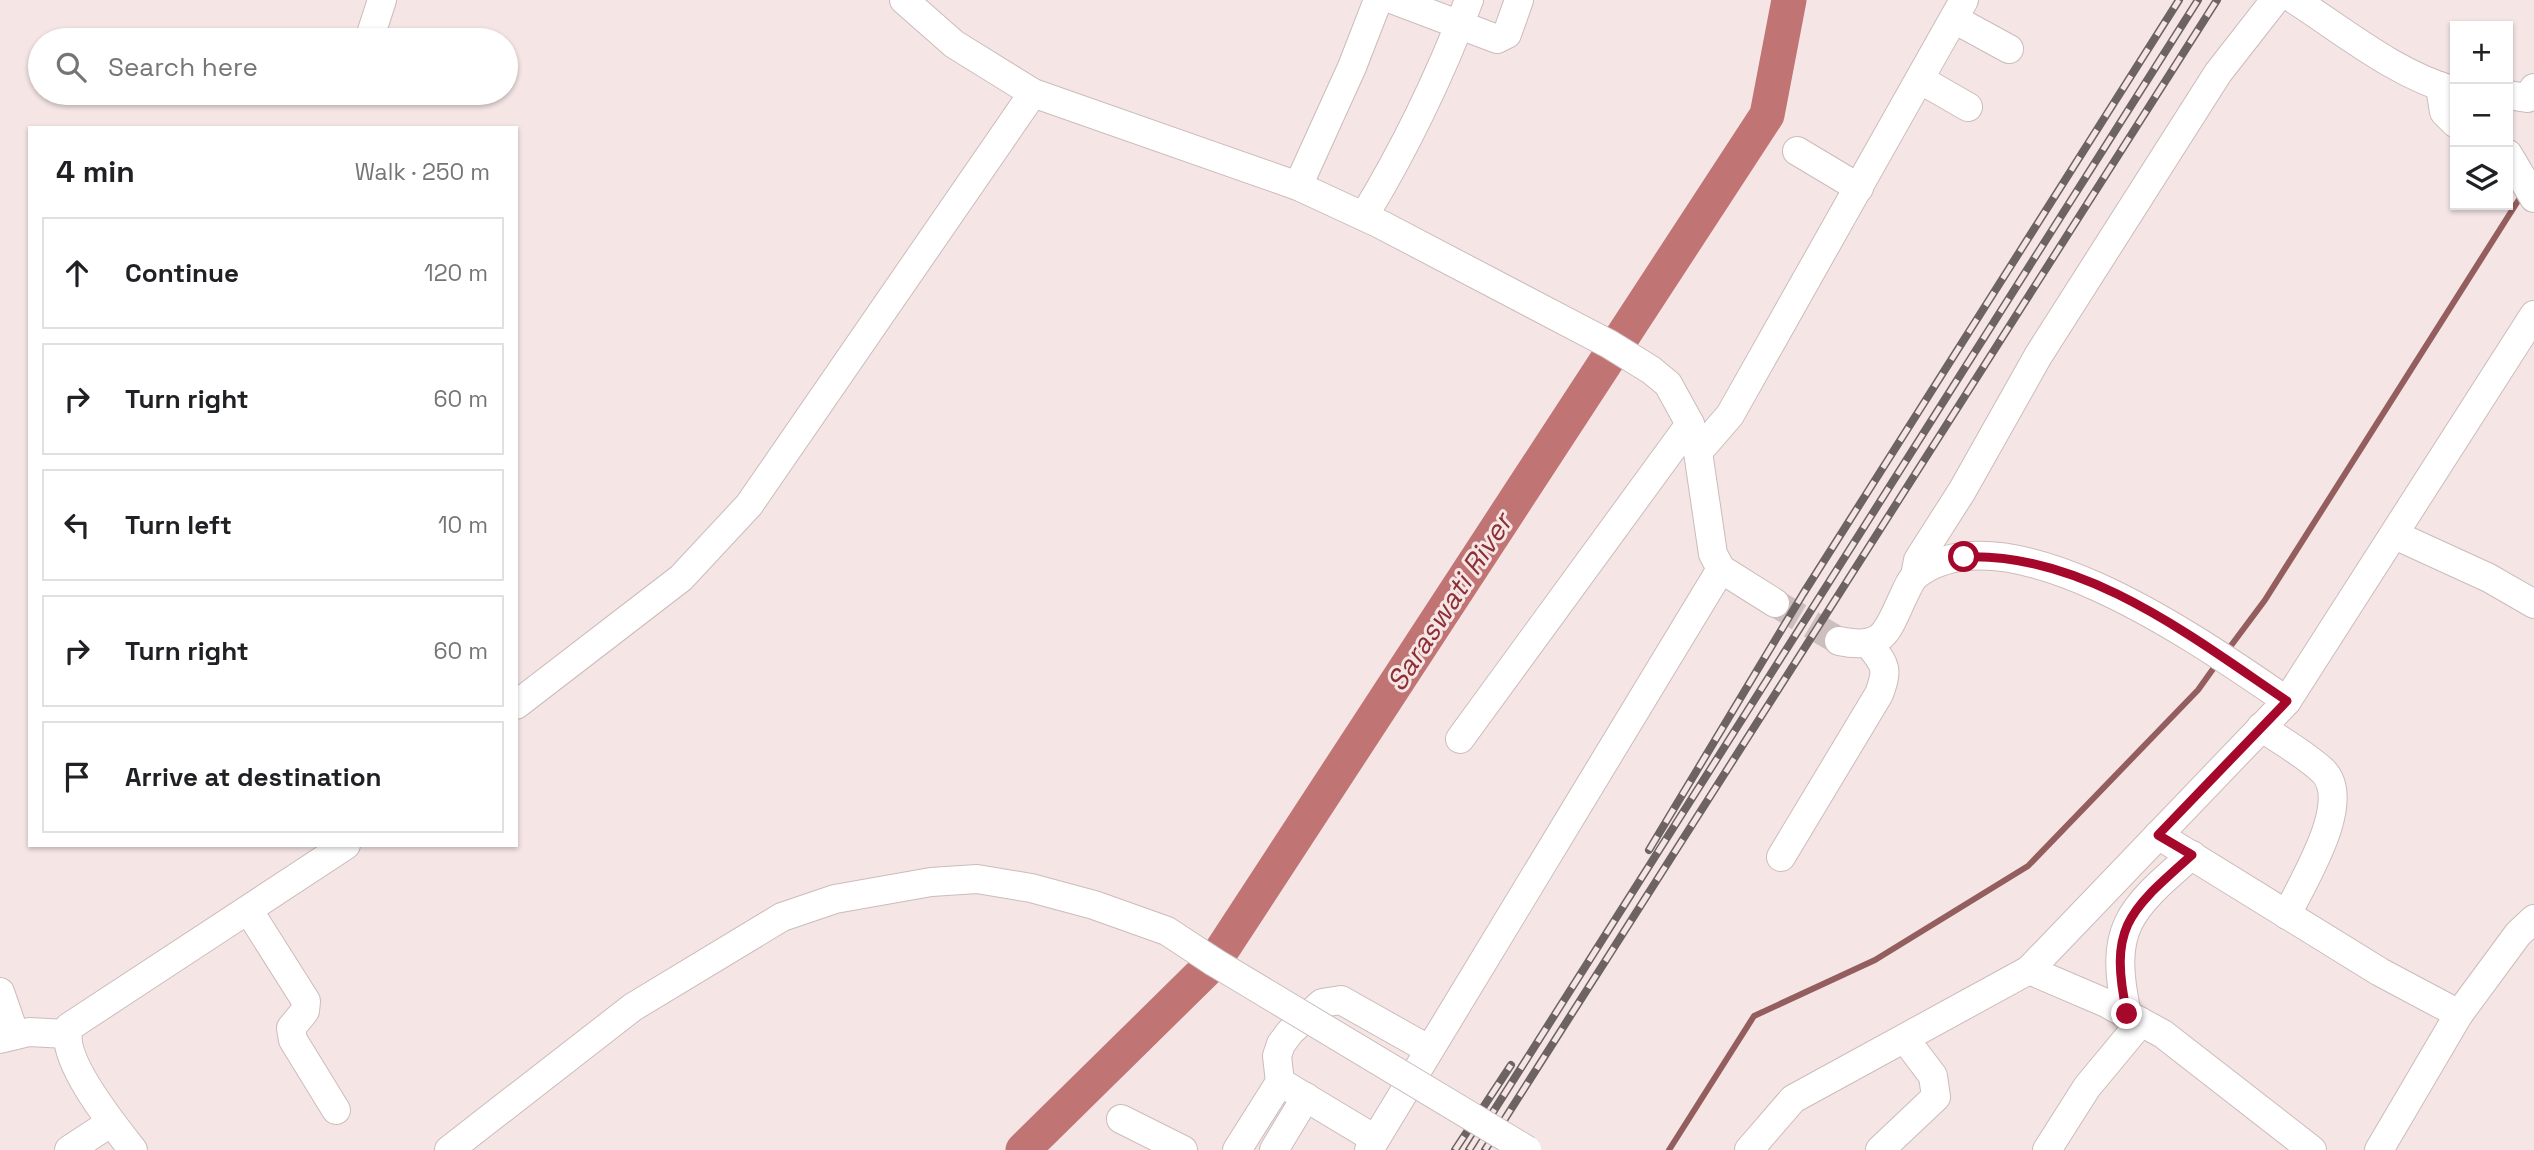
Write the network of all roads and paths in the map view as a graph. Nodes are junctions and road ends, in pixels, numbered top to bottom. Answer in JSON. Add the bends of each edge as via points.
{"nodes":[{"id":1,"x":382,"y":0,"type":"edge"},
{"id":2,"x":904,"y":0,"type":"edge"},
{"id":3,"x":1378,"y":0,"type":"edge"},
{"id":4,"x":1394,"y":0,"type":"edge"},
{"id":5,"x":1519,"y":0,"type":"edge"},
{"id":6,"x":2275,"y":0,"type":"edge"},
{"id":7,"x":2295,"y":0,"type":"edge"},
{"id":8,"x":1959,"y":9,"type":"edge"},
{"id":9,"x":1464,"y":12,"type":"edge"},
{"id":10,"x":373,"y":28,"type":"edge"},
{"id":11,"x":2009,"y":48,"type":"dead end"},
{"id":12,"x":1921,"y":80,"type":"junction"},
{"id":13,"x":2447,"y":88,"type":"edge"},
{"id":14,"x":2534,"y":88,"type":"edge"},
{"id":15,"x":1033,"y":93,"type":"junction"},
{"id":16,"x":2513,"y":97,"type":"edge"},
{"id":17,"x":1968,"y":107,"type":"dead end"},
{"id":18,"x":2450,"y":119,"type":"edge"},
{"id":19,"x":1797,"y":151,"type":"dead end"},
{"id":20,"x":2513,"y":162,"type":"edge"},
{"id":21,"x":1298,"y":186,"type":"junction"},
{"id":22,"x":1859,"y":188,"type":"junction"},
{"id":23,"x":2534,"y":198,"type":"edge"},
{"id":24,"x":1364,"y":216,"type":"junction"},
{"id":25,"x":2534,"y":315,"type":"edge"},
{"id":26,"x":1690,"y":424,"type":"junction"},
{"id":27,"x":1698,"y":452,"type":"junction"},
{"id":28,"x":2395,"y":535,"type":"junction"},
{"id":29,"x":1721,"y":569,"type":"junction"},
{"id":30,"x":1914,"y":576,"type":"junction"},
{"id":31,"x":1775,"y":603,"type":"tunnel mouth"},
{"id":32,"x":2534,"y":604,"type":"edge"},
{"id":33,"x":1839,"y":641,"type":"tunnel mouth"},
{"id":34,"x":1868,"y":643,"type":"junction"},
{"id":35,"x":2287,"y":701,"type":"junction"},
{"id":36,"x":518,"y":703,"type":"edge"},
{"id":37,"x":2261,"y":727,"type":"junction"},
{"id":38,"x":1460,"y":739,"type":"dead end"},
{"id":39,"x":2158,"y":835,"type":"junction"},
{"id":40,"x":343,"y":847,"type":"edge"},
{"id":41,"x":2192,"y":855,"type":"junction"},
{"id":42,"x":1781,"y":857,"type":"dead end"},
{"id":43,"x":249,"y":911,"type":"junction"},
{"id":44,"x":2287,"y":915,"type":"junction"},
{"id":45,"x":2534,"y":919,"type":"edge"},
{"id":46,"x":2029,"y":970,"type":"junction"},
{"id":47,"x":0,"y":992,"type":"edge"},
{"id":48,"x":2459,"y":1014,"type":"junction"},
{"id":49,"x":2134,"y":1018,"type":"junction"},
{"id":50,"x":67,"y":1034,"type":"junction"},
{"id":51,"x":7,"y":1037,"type":"edge"},
{"id":52,"x":1905,"y":1039,"type":"junction"},
{"id":53,"x":1428,"y":1049,"type":"junction"},
{"id":54,"x":1280,"y":1082,"type":"junction"},
{"id":55,"x":1306,"y":1097,"type":"junction"},
{"id":56,"x":336,"y":1110,"type":"dead end"},
{"id":57,"x":1121,"y":1119,"type":"dead end"},
{"id":58,"x":110,"y":1123,"type":"junction"},
{"id":59,"x":1372,"y":1145,"type":"edge"},
{"id":60,"x":2295,"y":1146,"type":"edge"},
{"id":61,"x":69,"y":1150,"type":"edge"},
{"id":62,"x":133,"y":1150,"type":"edge"},
{"id":63,"x":449,"y":1150,"type":"edge"},
{"id":64,"x":1183,"y":1150,"type":"edge"},
{"id":65,"x":1237,"y":1150,"type":"edge"},
{"id":66,"x":1274,"y":1150,"type":"edge"},
{"id":67,"x":1527,"y":1150,"type":"edge"},
{"id":68,"x":1750,"y":1150,"type":"edge"},
{"id":69,"x":1880,"y":1150,"type":"edge"},
{"id":70,"x":2048,"y":1150,"type":"edge"},
{"id":71,"x":2379,"y":1150,"type":"edge"}],
"edges":[{"from":1,"to":10,"type":"street"},
{"from":2,"to":15,"type":"street","via":[[954,44]]},
{"from":3,"to":21,"type":"street"},
{"from":4,"to":9,"type":"street"},
{"from":5,"to":9,"type":"street","via":[[1503,38],[1497,39]]},
{"from":6,"to":30,"type":"street","via":[[2218,73],[2038,356],[1919,560]]},
{"from":7,"to":13,"type":"street","via":[[2395,65]]},
{"from":8,"to":11,"type":"street"},
{"from":8,"to":12,"type":"street"},
{"from":9,"to":24,"type":"street","via":[[1400,155]]},
{"from":12,"to":17,"type":"street"},
{"from":12,"to":22,"type":"street"},
{"from":13,"to":18,"type":"street","via":[[2444,112]]},
{"from":14,"to":16,"type":"street","via":[[2527,98]]},
{"from":15,"to":21,"type":"street"},
{"from":15,"to":36,"type":"street","via":[[749,505],[681,578]]},
{"from":19,"to":22,"type":"street"},
{"from":20,"to":23,"type":"street"},
{"from":21,"to":24,"type":"street"},
{"from":22,"to":27,"type":"street","via":[[1731,415]]},
{"from":24,"to":26,"type":"street","via":[[1651,370],[1668,384]]},
{"from":25,"to":28,"type":"street"},
{"from":26,"to":27,"type":"street"},
{"from":26,"to":38,"type":"street"},
{"from":27,"to":29,"type":"street","via":[[1713,554]]},
{"from":28,"to":32,"type":"street"},
{"from":28,"to":35,"type":"street"},
{"from":29,"to":31,"type":"street"},
{"from":29,"to":53,"type":"street"},
{"from":30,"to":34,"type":"street","via":[[1887,633]]},
{"from":30,"to":35,"type":"street","via":[[1964,557],[1989,556],[2090,582],[2155,616]]},
{"from":33,"to":34,"type":"street"},
{"from":34,"to":42,"type":"street","via":[[1885,666],[1879,694]]},
{"from":35,"to":37,"type":"street"},
{"from":37,"to":39,"type":"street"},
{"from":37,"to":44,"type":"street","via":[[2324,772],[2333,786],[2335,803],[2328,827]]},
{"from":39,"to":41,"type":"street"},
{"from":39,"to":46,"type":"street"},
{"from":40,"to":43,"type":"street"},
{"from":41,"to":44,"type":"street"},
{"from":41,"to":49,"type":"street","via":[[2150,892],[2129,918],[2121,940],[2118,961]]},
{"from":43,"to":50,"type":"street","via":[[69,1027]]},
{"from":43,"to":56,"type":"street","via":[[306,1001],[305,1011],[291,1028],[293,1040]]},
{"from":44,"to":48,"type":"street"},
{"from":45,"to":48,"type":"street"},
{"from":46,"to":49,"type":"street"},
{"from":46,"to":52,"type":"street"},
{"from":47,"to":51,"type":"street"},
{"from":48,"to":71,"type":"street"},
{"from":49,"to":60,"type":"street","via":[[2163,1034]]},
{"from":49,"to":70,"type":"street"},
{"from":50,"to":51,"type":"street","via":[[29,1032]]},
{"from":50,"to":58,"type":"street","via":[[68,1050]]},
{"from":52,"to":68,"type":"street","via":[[1793,1099]]},
{"from":52,"to":69,"type":"street","via":[[1933,1076],[1936,1097]]},
{"from":53,"to":54,"type":"street","via":[[1340,1000],[1331,1000],[1299,1023],[1281,1044],[1277,1056]]},
{"from":53,"to":59,"type":"street"},
{"from":54,"to":55,"type":"street"},
{"from":54,"to":65,"type":"street"},
{"from":55,"to":59,"type":"street"},
{"from":55,"to":66,"type":"street"},
{"from":57,"to":64,"type":"street"},
{"from":58,"to":61,"type":"street"},
{"from":58,"to":62,"type":"street"},
{"from":63,"to":67,"type":"street","bridge":true,"via":[[633,1007],[782,917],[888,887],[977,879],[1044,892],[1167,931]]}]}
